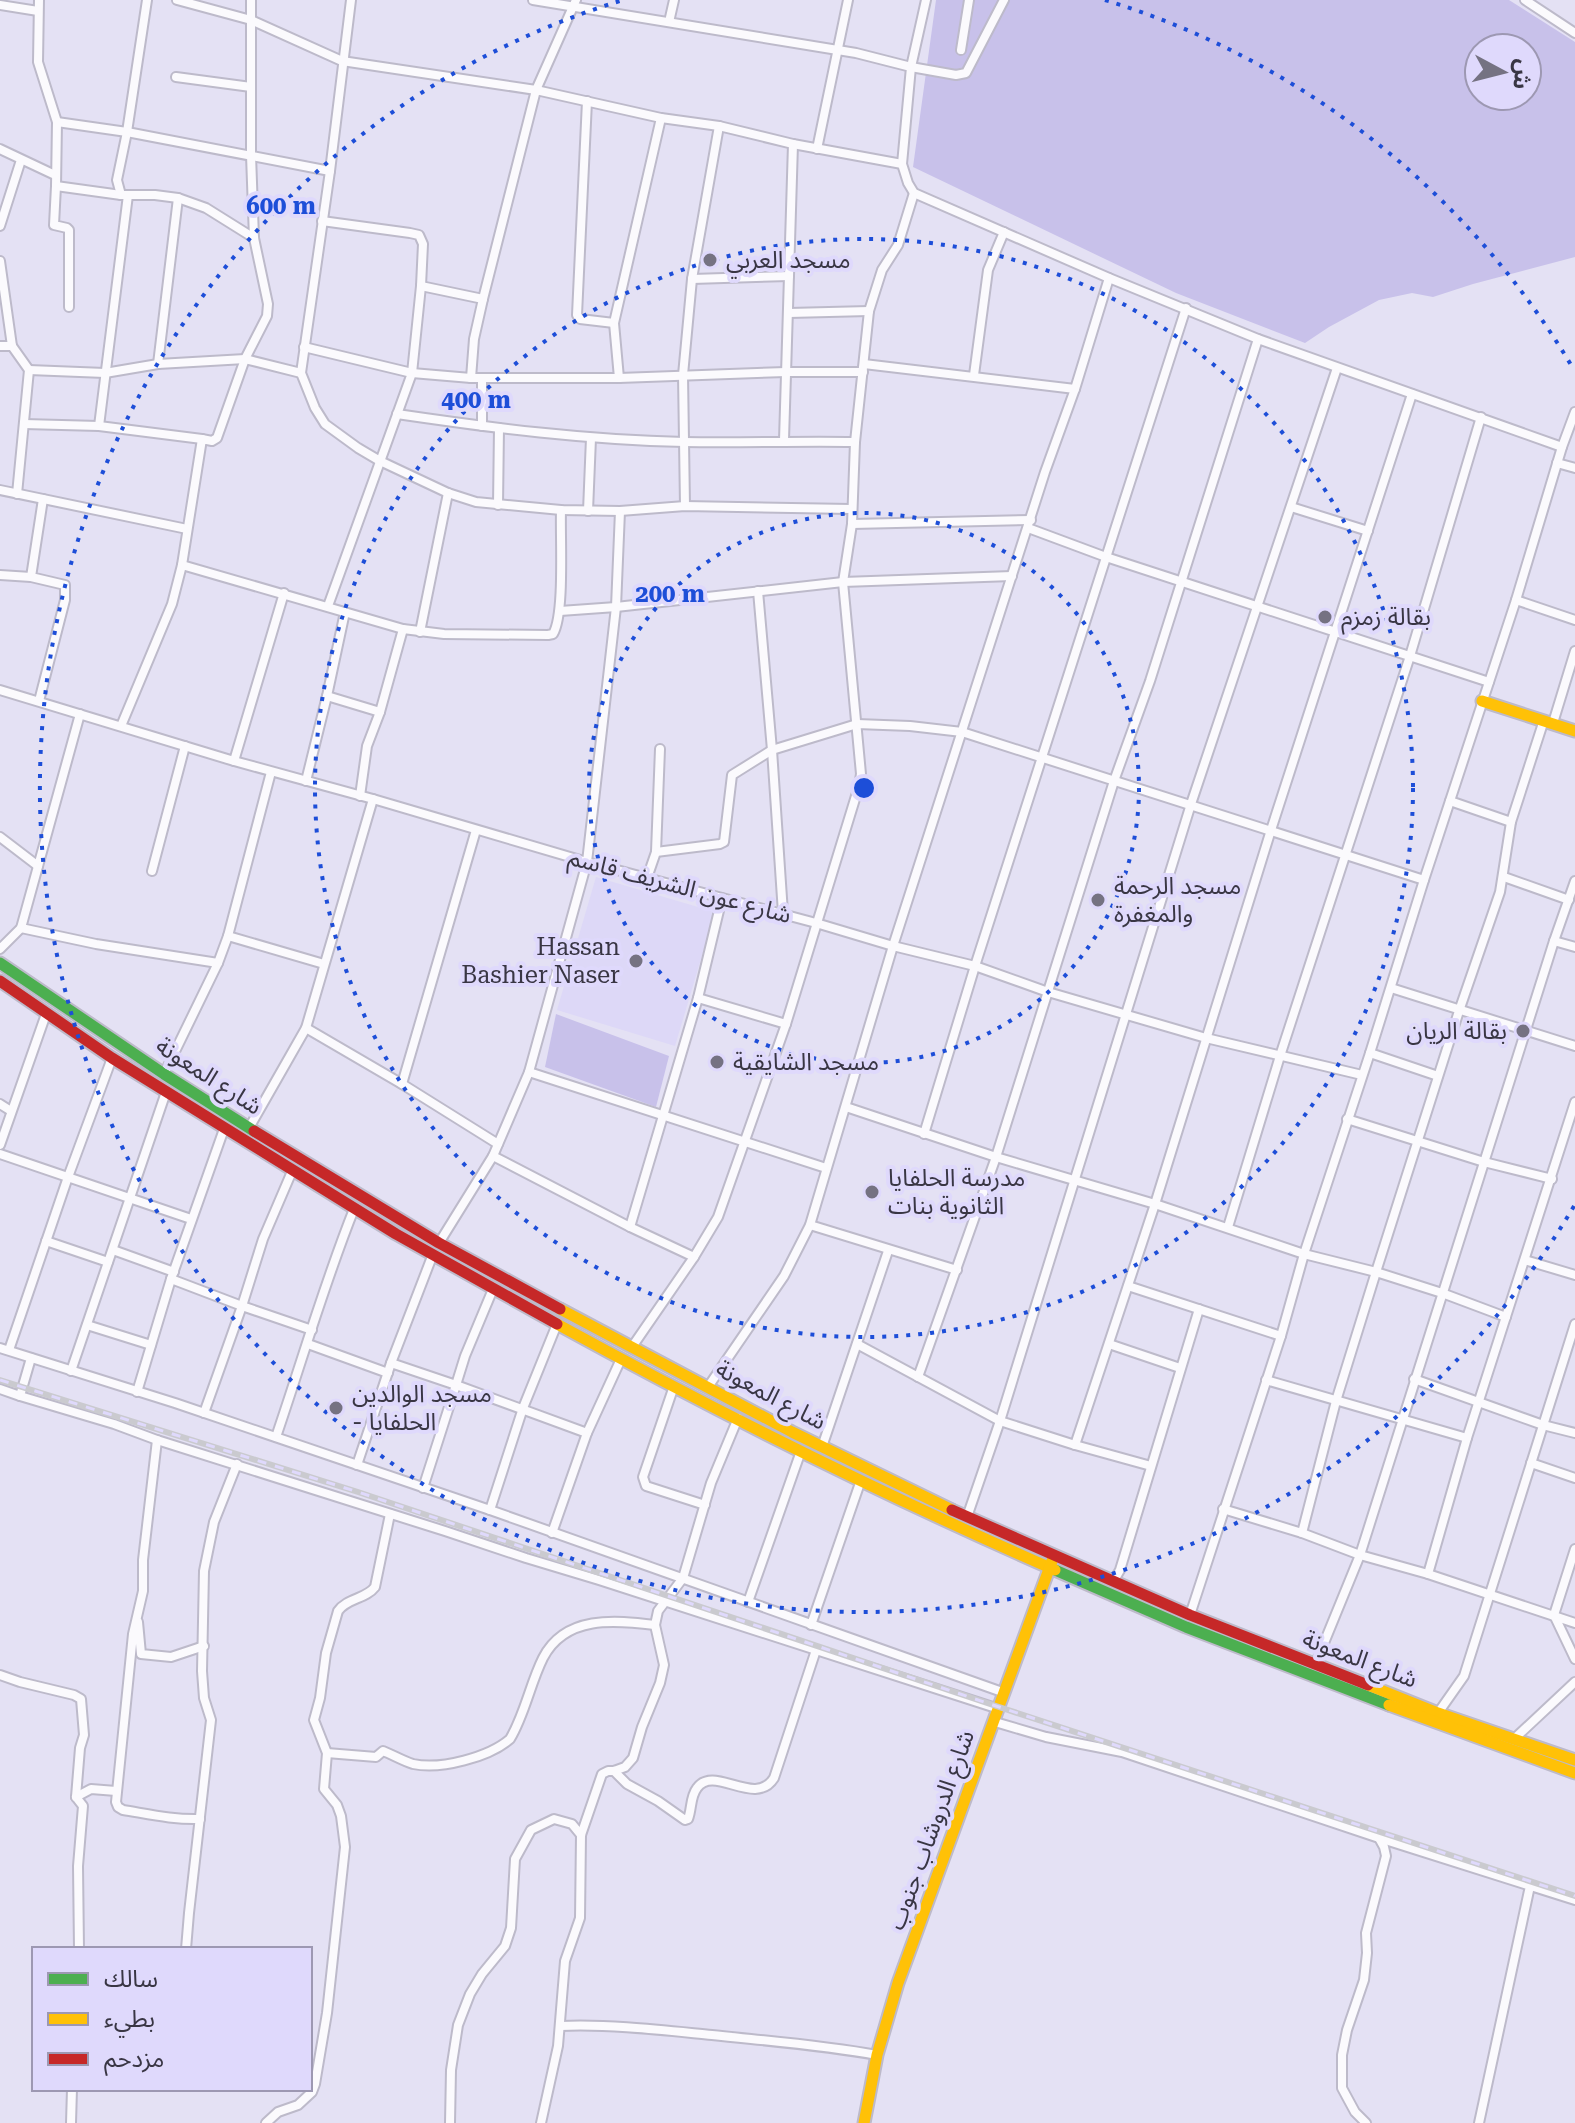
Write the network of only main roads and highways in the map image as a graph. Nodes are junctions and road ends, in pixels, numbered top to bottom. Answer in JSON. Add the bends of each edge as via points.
{"nodes":[{"id":1,"x":1482,"y":701,"type":"road end"},
{"id":2,"x":1575,"y":731,"type":"edge"},
{"id":3,"x":0,"y":963,"type":"edge"},
{"id":4,"x":0,"y":981,"type":"edge"},
{"id":5,"x":1052,"y":1562,"type":"junction"},
{"id":6,"x":1575,"y":1760,"type":"edge"},
{"id":7,"x":1575,"y":1773,"type":"edge"},
{"id":8,"x":864,"y":2123,"type":"edge"}],
"edges":[{"from":1,"to":2,"type":"main road"},
{"from":3,"to":5,"type":"main road","name":"شارع المعونة","via":[[164,1074],[439,1243],[822,1447]]},
{"from":4,"to":5,"type":"main road","name":"شارع المعونة","via":[[224,1129],[493,1289],[801,1451],[961,1529]]},
{"from":5,"to":6,"type":"main road","name":"شارع المعونة","via":[[1438,1713]]},
{"from":5,"to":7,"type":"main road","name":"شارع المعونة","via":[[1204,1634]]},
{"from":5,"to":8,"type":"main road","name":"شارع الدروشاب جنوب","via":[[904,1969],[877,2055]]}]}
